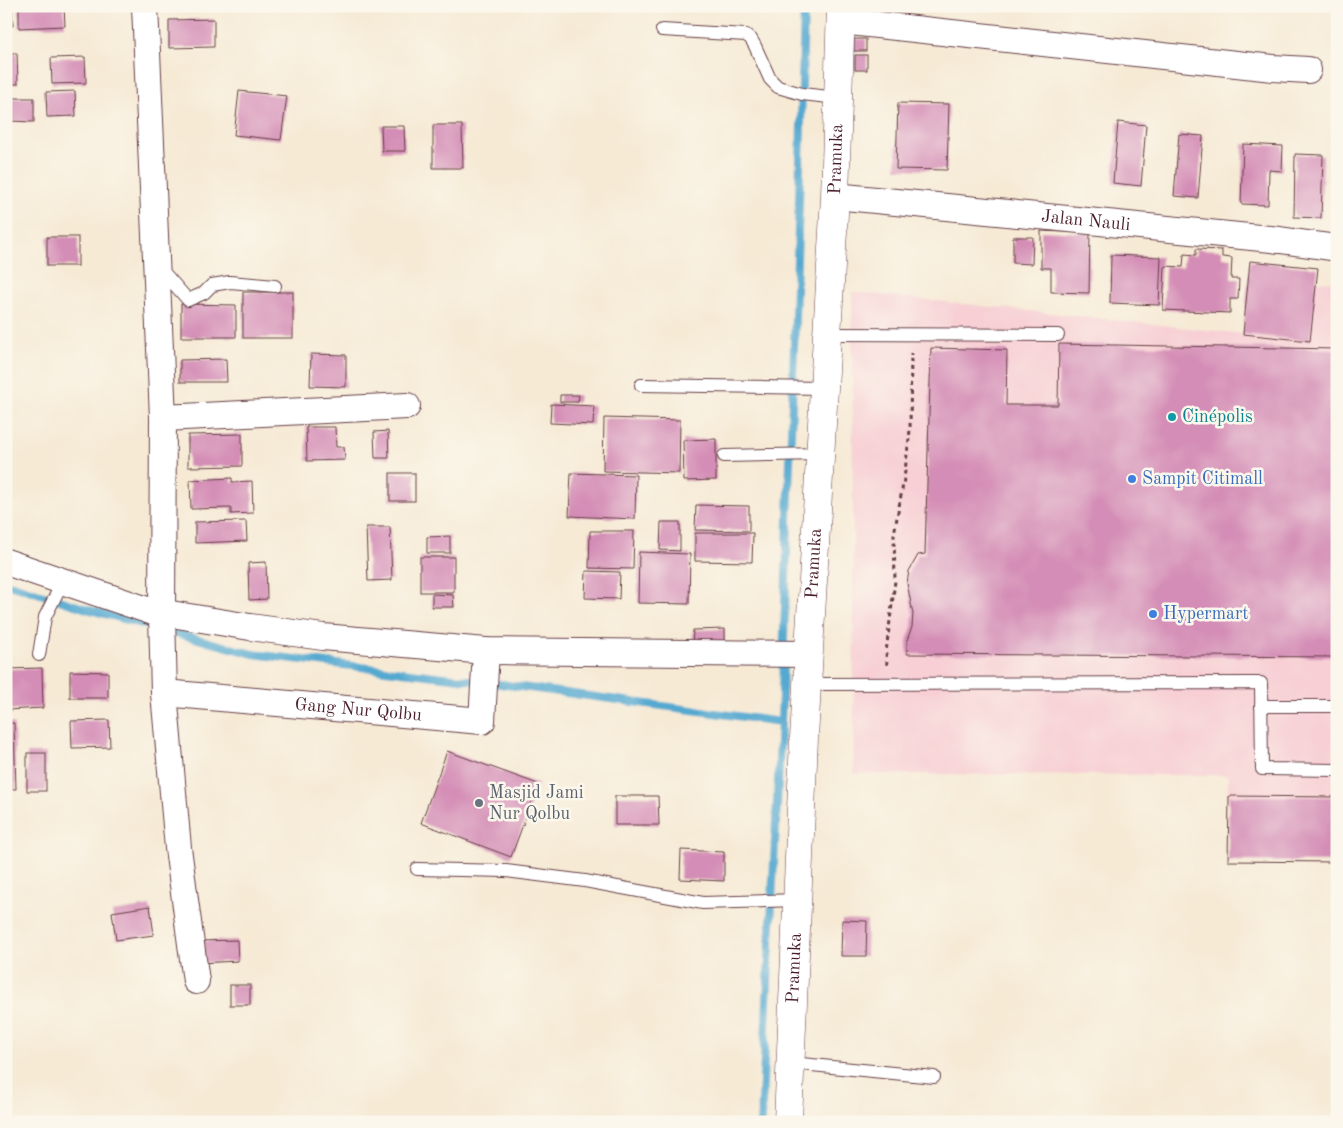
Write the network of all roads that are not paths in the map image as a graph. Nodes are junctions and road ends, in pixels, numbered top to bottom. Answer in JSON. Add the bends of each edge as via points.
{"nodes":[{"id":1,"x":144,"y":6,"type":"edge"},
{"id":2,"x":841,"y":13,"type":"edge"},
{"id":3,"x":662,"y":30,"type":"dead end"},
{"id":4,"x":1308,"y":70,"type":"dead end"},
{"id":5,"x":838,"y":98,"type":"junction"},
{"id":6,"x":835,"y":196,"type":"junction"},
{"id":7,"x":1337,"y":248,"type":"edge"},
{"id":8,"x":156,"y":263,"type":"junction"},
{"id":9,"x":275,"y":286,"type":"dead end"},
{"id":10,"x":828,"y":334,"type":"junction"},
{"id":11,"x":1058,"y":335,"type":"dead end"},
{"id":12,"x":641,"y":385,"type":"dead end"},
{"id":13,"x":824,"y":388,"type":"junction"},
{"id":14,"x":407,"y":406,"type":"dead end"},
{"id":15,"x":163,"y":418,"type":"junction"},
{"id":16,"x":821,"y":454,"type":"junction"},
{"id":17,"x":724,"y":456,"type":"dead end"},
{"id":18,"x":6,"y":562,"type":"edge"},
{"id":19,"x":63,"y":582,"type":"junction"},
{"id":20,"x":162,"y":620,"type":"junction"},
{"id":21,"x":486,"y":651,"type":"junction"},
{"id":22,"x":791,"y":654,"type":"junction"},
{"id":23,"x":39,"y":655,"type":"dead end"},
{"id":24,"x":807,"y":684,"type":"junction"},
{"id":25,"x":164,"y":693,"type":"junction"},
{"id":26,"x":1262,"y":706,"type":"junction"},
{"id":27,"x":1337,"y":706,"type":"edge"},
{"id":28,"x":1337,"y":770,"type":"edge"},
{"id":29,"x":417,"y":869,"type":"dead end"},
{"id":30,"x":790,"y":900,"type":"junction"},
{"id":31,"x":196,"y":981,"type":"dead end"},
{"id":32,"x":791,"y":1063,"type":"junction"},
{"id":33,"x":934,"y":1077,"type":"dead end"},
{"id":34,"x":788,"y":1122,"type":"edge"}],
"edges":[{"from":1,"to":8,"type":"street"},
{"from":2,"to":4,"type":"street"},
{"from":2,"to":5,"type":"street","name":"Pramuka"},
{"from":3,"to":5,"type":"lane","via":[[746,35],[778,88]]},
{"from":5,"to":6,"type":"street","name":"Pramuka"},
{"from":6,"to":7,"type":"street","name":"Jalan Nauli"},
{"from":6,"to":10,"type":"street","name":"Pramuka"},
{"from":8,"to":9,"type":"lane","via":[[188,300],[204,293],[212,285],[230,282]]},
{"from":8,"to":15,"type":"street"},
{"from":10,"to":11,"type":"lane"},
{"from":10,"to":13,"type":"street","name":"Pramuka"},
{"from":12,"to":13,"type":"lane"},
{"from":13,"to":16,"type":"street","name":"Pramuka"},
{"from":14,"to":15,"type":"street"},
{"from":15,"to":20,"type":"street"},
{"from":16,"to":17,"type":"lane"},
{"from":16,"to":22,"type":"street","name":"Pramuka"},
{"from":18,"to":19,"type":"street"},
{"from":19,"to":20,"type":"street"},
{"from":19,"to":23,"type":"lane","via":[[45,617]]},
{"from":20,"to":21,"type":"street","via":[[165,613],[322,637]]},
{"from":20,"to":25,"type":"street"},
{"from":21,"to":22,"type":"street"},
{"from":21,"to":25,"type":"street","name":"Gang Nur Qolbu","via":[[482,721]]},
{"from":22,"to":24,"type":"street","name":"Pramuka"},
{"from":24,"to":26,"type":"lane","via":[[1261,683]]},
{"from":24,"to":30,"type":"street","name":"Pramuka"},
{"from":25,"to":31,"type":"street","via":[[178,848]]},
{"from":26,"to":27,"type":"lane"},
{"from":26,"to":28,"type":"lane","via":[[1262,769]]},
{"from":29,"to":30,"type":"lane","via":[[506,871],[586,880],[703,903]]},
{"from":30,"to":32,"type":"street","name":"Pramuka"},
{"from":32,"to":33,"type":"lane"},
{"from":32,"to":34,"type":"street","name":"Pramuka"}]}
